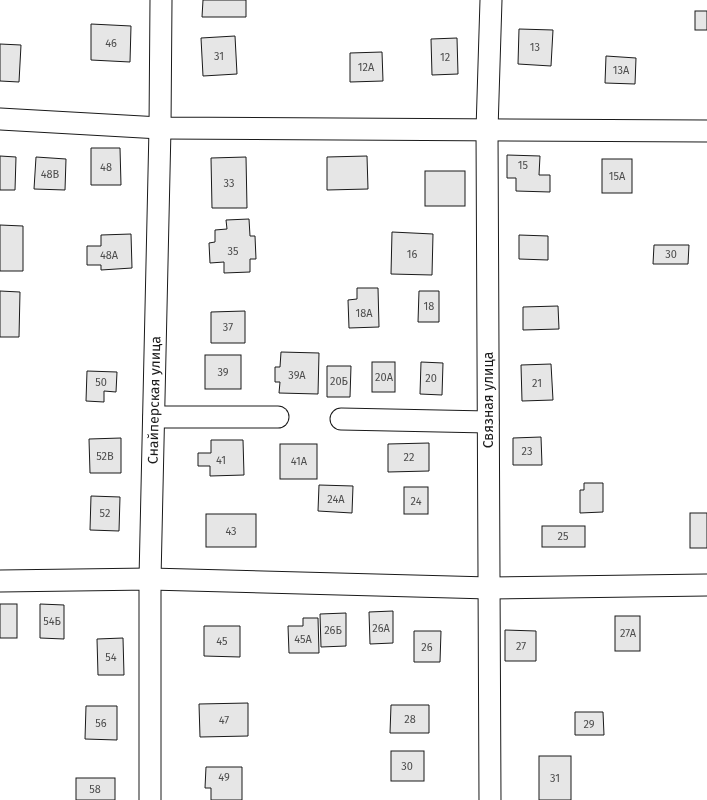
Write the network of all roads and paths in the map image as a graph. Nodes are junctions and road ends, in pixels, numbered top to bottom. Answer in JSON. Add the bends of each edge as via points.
{"nodes":[{"id":1,"x":161,"y":0,"type":"edge"},
{"id":2,"x":491,"y":0,"type":"edge"},
{"id":3,"x":0,"y":119,"type":"edge"},
{"id":4,"x":160,"y":128,"type":"junction"},
{"id":5,"x":487,"y":130,"type":"junction"},
{"id":6,"x":707,"y":131,"type":"edge"},
{"id":7,"x":154,"y":417,"type":"junction"},
{"id":8,"x":278,"y":417,"type":"dead end"},
{"id":9,"x":341,"y":419,"type":"dead end"},
{"id":10,"x":488,"y":422,"type":"junction"},
{"id":11,"x":150,"y":579,"type":"junction"},
{"id":12,"x":0,"y":581,"type":"edge"},
{"id":13,"x":707,"y":585,"type":"edge"},
{"id":14,"x":489,"y":588,"type":"junction"},
{"id":15,"x":150,"y":800,"type":"edge"},
{"id":16,"x":490,"y":800,"type":"edge"}],
"edges":[{"from":1,"to":4,"type":"street","name":"Снайперская улица"},
{"from":2,"to":5,"type":"street","name":"Связная улица"},
{"from":3,"to":4,"type":"street"},
{"from":4,"to":5,"type":"street"},
{"from":4,"to":7,"type":"street","name":"Снайперская улица"},
{"from":5,"to":6,"type":"street"},
{"from":5,"to":10,"type":"street","name":"Связная улица"},
{"from":7,"to":8,"type":"street"},
{"from":7,"to":11,"type":"street","name":"Снайперская улица"},
{"from":9,"to":10,"type":"street"},
{"from":10,"to":14,"type":"street","name":"Связная улица"},
{"from":11,"to":12,"type":"street"},
{"from":11,"to":14,"type":"street"},
{"from":11,"to":15,"type":"street","name":"Снайперская улица"},
{"from":13,"to":14,"type":"street"},
{"from":14,"to":16,"type":"street","name":"Связная улица"}]}
